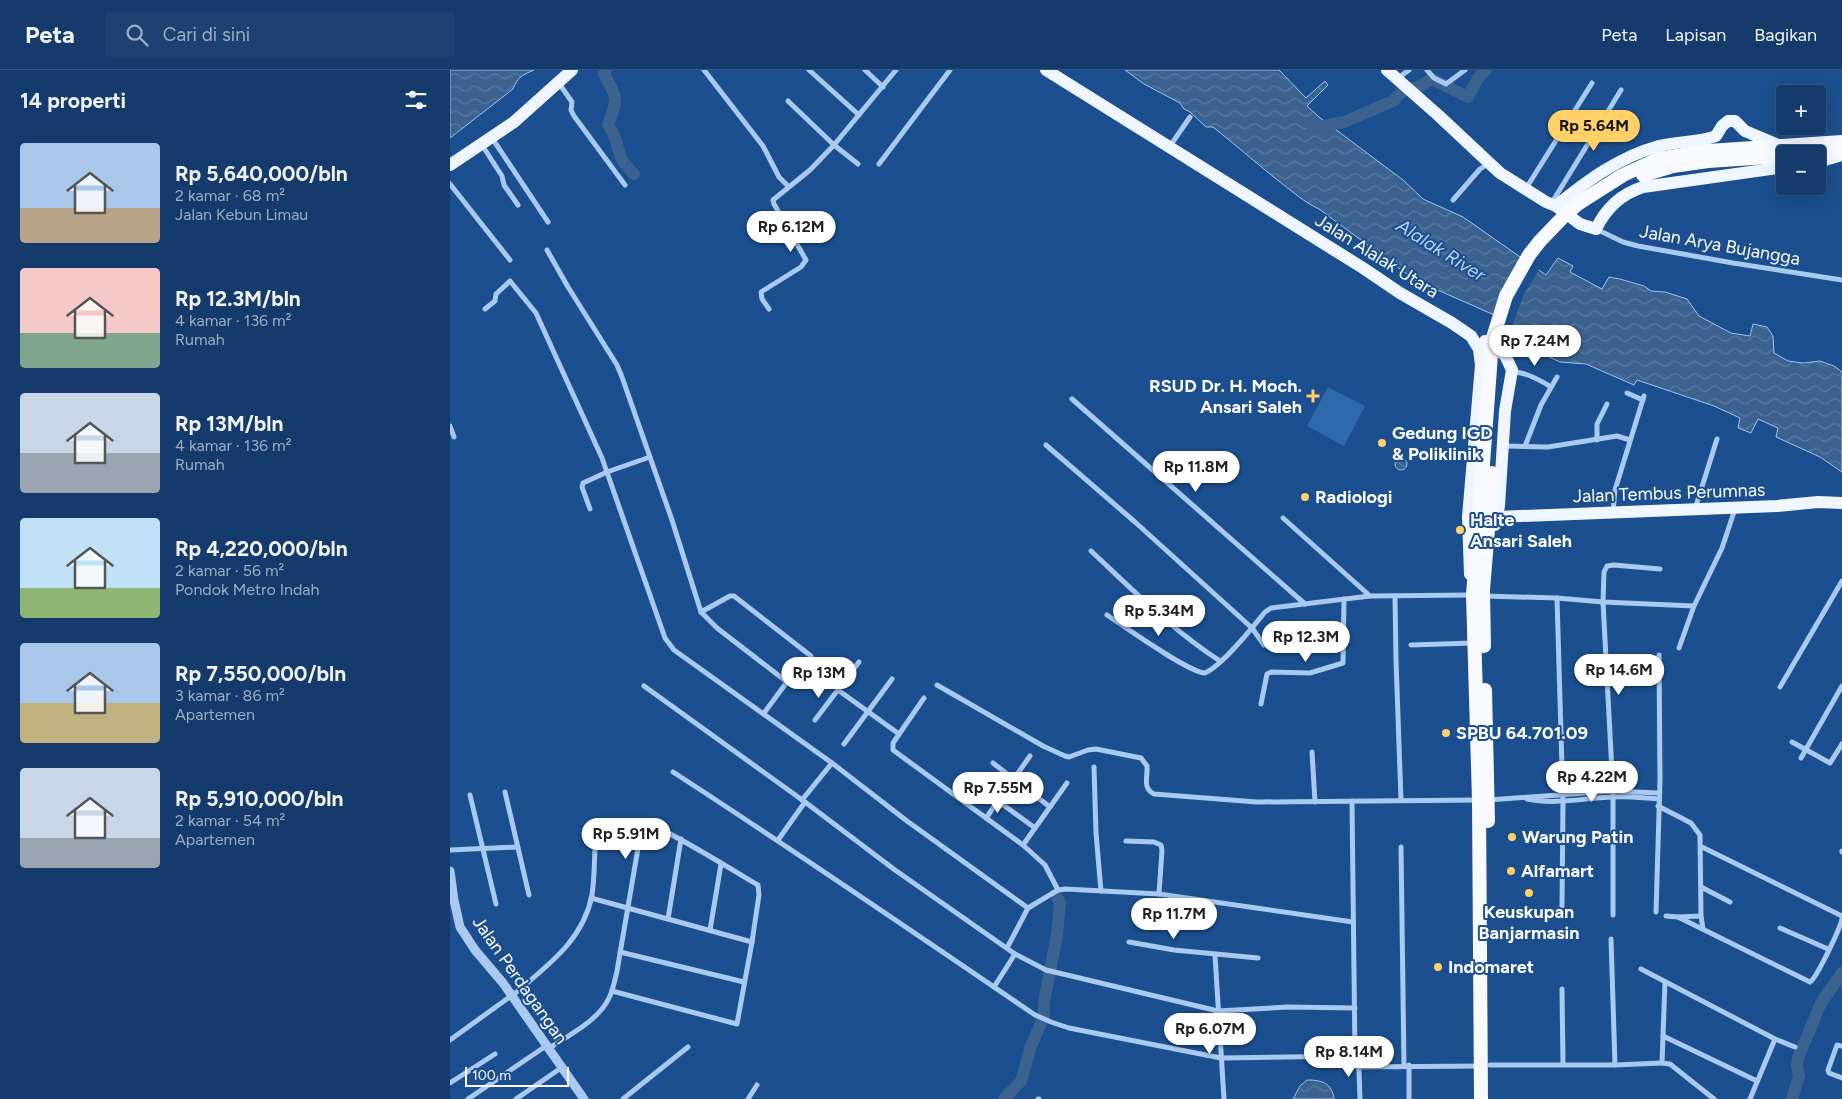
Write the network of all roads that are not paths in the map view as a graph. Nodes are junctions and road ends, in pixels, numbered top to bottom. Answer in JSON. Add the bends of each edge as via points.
{"nodes":[{"id":1,"x":572,"y":70,"type":"edge"},
{"id":2,"x":704,"y":70,"type":"edge"},
{"id":3,"x":809,"y":70,"type":"edge"},
{"id":4,"x":865,"y":70,"type":"edge"},
{"id":5,"x":896,"y":70,"type":"edge"},
{"id":6,"x":950,"y":70,"type":"edge"},
{"id":7,"x":1046,"y":70,"type":"edge"},
{"id":8,"x":1409,"y":70,"type":"edge"},
{"id":9,"x":1427,"y":70,"type":"edge"},
{"id":10,"x":1465,"y":70,"type":"edge"},
{"id":11,"x":1397,"y":78,"type":"edge"},
{"id":12,"x":558,"y":82,"type":"junction"},
{"id":13,"x":1592,"y":84,"type":"dead end"},
{"id":14,"x":883,"y":87,"type":"junction"},
{"id":15,"x":1620,"y":90,"type":"dead end"},
{"id":16,"x":788,"y":101,"type":"dead end"},
{"id":17,"x":859,"y":115,"type":"junction"},
{"id":18,"x":1190,"y":117,"type":"dead end"},
{"id":19,"x":487,"y":141,"type":"junction"},
{"id":20,"x":1842,"y":142,"type":"edge"},
{"id":21,"x":834,"y":145,"type":"junction"},
{"id":22,"x":1822,"y":145,"type":"edge"},
{"id":23,"x":1170,"y":146,"type":"junction"},
{"id":24,"x":1776,"y":148,"type":"edge"},
{"id":25,"x":1776,"y":151,"type":"edge"},
{"id":26,"x":1826,"y":154,"type":"edge"},
{"id":27,"x":1842,"y":154,"type":"edge"},
{"id":28,"x":1826,"y":159,"type":"edge"},
{"id":29,"x":1488,"y":163,"type":"junction"},
{"id":30,"x":858,"y":164,"type":"dead end"},
{"id":31,"x":879,"y":164,"type":"dead end"},
{"id":32,"x":450,"y":166,"type":"edge"},
{"id":33,"x":1776,"y":168,"type":"edge"},
{"id":34,"x":450,"y":184,"type":"edge"},
{"id":35,"x":625,"y":185,"type":"dead end"},
{"id":36,"x":788,"y":186,"type":"junction"},
{"id":37,"x":1525,"y":190,"type":"junction"},
{"id":38,"x":1453,"y":200,"type":"dead end"},
{"id":39,"x":518,"y":205,"type":"dead end"},
{"id":40,"x":1554,"y":205,"type":"junction"},
{"id":41,"x":548,"y":222,"type":"dead end"},
{"id":42,"x":1596,"y":229,"type":"junction"},
{"id":43,"x":547,"y":250,"type":"dead end"},
{"id":44,"x":510,"y":260,"type":"dead end"},
{"id":45,"x":1842,"y":280,"type":"edge"},
{"id":46,"x":485,"y":309,"type":"dead end"},
{"id":47,"x":769,"y":309,"type":"dead end"},
{"id":48,"x":1482,"y":344,"type":"junction"},
{"id":49,"x":1512,"y":372,"type":"junction"},
{"id":50,"x":1557,"y":376,"type":"dead end"},
{"id":51,"x":1551,"y":387,"type":"junction"},
{"id":52,"x":1627,"y":393,"type":"dead end"},
{"id":53,"x":1072,"y":398,"type":"dead end"},
{"id":54,"x":1607,"y":404,"type":"dead end"},
{"id":55,"x":450,"y":426,"type":"edge"},
{"id":56,"x":454,"y":437,"type":"dead end"},
{"id":57,"x":1718,"y":439,"type":"dead end"},
{"id":58,"x":1597,"y":440,"type":"junction"},
{"id":59,"x":1630,"y":440,"type":"junction"},
{"id":60,"x":1046,"y":445,"type":"dead end"},
{"id":61,"x":1501,"y":446,"type":"junction"},
{"id":62,"x":1525,"y":446,"type":"junction"},
{"id":63,"x":650,"y":456,"type":"junction"},
{"id":64,"x":607,"y":472,"type":"junction"},
{"id":65,"x":1842,"y":502,"type":"edge"},
{"id":66,"x":1736,"y":508,"type":"junction"},
{"id":67,"x":590,"y":509,"type":"dead end"},
{"id":68,"x":1489,"y":509,"type":"junction"},
{"id":69,"x":1695,"y":509,"type":"junction"},
{"id":70,"x":1613,"y":513,"type":"junction"},
{"id":71,"x":1283,"y":518,"type":"dead end"},
{"id":72,"x":1091,"y":551,"type":"dead end"},
{"id":73,"x":1660,"y":568,"type":"dead end"},
{"id":74,"x":1842,"y":581,"type":"edge"},
{"id":75,"x":1478,"y":593,"type":"junction"},
{"id":76,"x":1370,"y":596,"type":"junction"},
{"id":77,"x":1395,"y":596,"type":"junction"},
{"id":78,"x":1557,"y":598,"type":"junction"},
{"id":79,"x":1344,"y":599,"type":"junction"},
{"id":80,"x":1603,"y":602,"type":"junction"},
{"id":81,"x":1305,"y":604,"type":"junction"},
{"id":82,"x":1694,"y":606,"type":"junction"},
{"id":83,"x":701,"y":612,"type":"junction"},
{"id":84,"x":1107,"y":615,"type":"dead end"},
{"id":85,"x":1252,"y":628,"type":"junction"},
{"id":86,"x":1475,"y":643,"type":"junction"},
{"id":87,"x":1264,"y":645,"type":"dead end"},
{"id":88,"x":1411,"y":645,"type":"dead end"},
{"id":89,"x":1679,"y":648,"type":"dead end"},
{"id":90,"x":1659,"y":654,"type":"dead end"},
{"id":91,"x":1220,"y":661,"type":"junction"},
{"id":92,"x":859,"y":662,"type":"dead end"},
{"id":93,"x":892,"y":679,"type":"dead end"},
{"id":94,"x":786,"y":682,"type":"junction"},
{"id":95,"x":937,"y":685,"type":"dead end"},
{"id":96,"x":644,"y":686,"type":"dead end"},
{"id":97,"x":1842,"y":686,"type":"edge"},
{"id":98,"x":1780,"y":687,"type":"dead end"},
{"id":99,"x":838,"y":690,"type":"junction"},
{"id":100,"x":924,"y":698,"type":"dead end"},
{"id":101,"x":1261,"y":704,"type":"dead end"},
{"id":102,"x":869,"y":712,"type":"junction"},
{"id":103,"x":764,"y":713,"type":"junction"},
{"id":104,"x":815,"y":720,"type":"dead end"},
{"id":105,"x":899,"y":734,"type":"junction"},
{"id":106,"x":1792,"y":742,"type":"dead end"},
{"id":107,"x":844,"y":744,"type":"dead end"},
{"id":108,"x":1842,"y":744,"type":"edge"},
{"id":109,"x":1806,"y":750,"type":"junction"},
{"id":110,"x":1312,"y":752,"type":"dead end"},
{"id":111,"x":1030,"y":756,"type":"dead end"},
{"id":112,"x":1801,"y":758,"type":"dead end"},
{"id":113,"x":832,"y":762,"type":"junction"},
{"id":114,"x":993,"y":763,"type":"dead end"},
{"id":115,"x":1094,"y":767,"type":"dead end"},
{"id":116,"x":673,"y":772,"type":"dead end"},
{"id":117,"x":1013,"y":779,"type":"junction"},
{"id":118,"x":973,"y":783,"type":"dead end"},
{"id":119,"x":1068,"y":783,"type":"dead end"},
{"id":120,"x":505,"y":792,"type":"dead end"},
{"id":121,"x":1613,"y":794,"type":"junction"},
{"id":122,"x":470,"y":795,"type":"dead end"},
{"id":123,"x":1659,"y":796,"type":"junction"},
{"id":124,"x":1562,"y":798,"type":"junction"},
{"id":125,"x":1401,"y":800,"type":"junction"},
{"id":126,"x":1483,"y":800,"type":"junction"},
{"id":127,"x":804,"y":801,"type":"junction"},
{"id":128,"x":998,"y":801,"type":"junction"},
{"id":129,"x":1352,"y":801,"type":"junction"},
{"id":130,"x":1315,"y":802,"type":"junction"},
{"id":131,"x":1658,"y":806,"type":"junction"},
{"id":132,"x":1050,"y":807,"type":"junction"},
{"id":133,"x":986,"y":818,"type":"junction"},
{"id":134,"x":1035,"y":828,"type":"junction"},
{"id":135,"x":596,"y":834,"type":"dead end"},
{"id":136,"x":681,"y":839,"type":"junction"},
{"id":137,"x":778,"y":840,"type":"junction"},
{"id":138,"x":1126,"y":841,"type":"dead end"},
{"id":139,"x":1023,"y":845,"type":"junction"},
{"id":140,"x":518,"y":847,"type":"junction"},
{"id":141,"x":1401,"y":847,"type":"dead end"},
{"id":142,"x":1702,"y":847,"type":"junction"},
{"id":143,"x":483,"y":849,"type":"junction"},
{"id":144,"x":450,"y":850,"type":"edge"},
{"id":145,"x":721,"y":864,"type":"junction"},
{"id":146,"x":450,"y":871,"type":"edge"},
{"id":147,"x":1701,"y":887,"type":"junction"},
{"id":148,"x":1057,"y":891,"type":"junction"},
{"id":149,"x":1101,"y":891,"type":"junction"},
{"id":150,"x":1159,"y":894,"type":"junction"},
{"id":151,"x":528,"y":895,"type":"dead end"},
{"id":152,"x":591,"y":898,"type":"junction"},
{"id":153,"x":1730,"y":902,"type":"dead end"},
{"id":154,"x":496,"y":904,"type":"dead end"},
{"id":155,"x":628,"y":908,"type":"junction"},
{"id":156,"x":1028,"y":908,"type":"junction"},
{"id":157,"x":1562,"y":908,"type":"dead end"},
{"id":158,"x":1656,"y":912,"type":"dead end"},
{"id":159,"x":1613,"y":915,"type":"dead end"},
{"id":160,"x":1666,"y":916,"type":"dead end"},
{"id":161,"x":1700,"y":916,"type":"junction"},
{"id":162,"x":1678,"y":917,"type":"junction"},
{"id":163,"x":1842,"y":917,"type":"edge"},
{"id":164,"x":668,"y":919,"type":"junction"},
{"id":165,"x":1353,"y":922,"type":"junction"},
{"id":166,"x":1780,"y":928,"type":"dead end"},
{"id":167,"x":1703,"y":929,"type":"junction"},
{"id":168,"x":710,"y":930,"type":"junction"},
{"id":169,"x":1611,"y":939,"type":"dead end"},
{"id":170,"x":752,"y":942,"type":"junction"},
{"id":171,"x":1129,"y":942,"type":"dead end"},
{"id":172,"x":1007,"y":948,"type":"junction"},
{"id":173,"x":1828,"y":949,"type":"junction"},
{"id":174,"x":620,"y":952,"type":"junction"},
{"id":175,"x":1015,"y":954,"type":"junction"},
{"id":176,"x":1215,"y":955,"type":"junction"},
{"id":177,"x":1258,"y":958,"type":"dead end"},
{"id":178,"x":1641,"y":969,"type":"dead end"},
{"id":179,"x":744,"y":982,"type":"junction"},
{"id":180,"x":1664,"y":982,"type":"junction"},
{"id":181,"x":994,"y":987,"type":"junction"},
{"id":182,"x":1562,"y":989,"type":"dead end"},
{"id":183,"x":612,"y":992,"type":"junction"},
{"id":184,"x":511,"y":996,"type":"junction"},
{"id":185,"x":1355,"y":1008,"type":"junction"},
{"id":186,"x":1218,"y":1011,"type":"junction"},
{"id":187,"x":1663,"y":1036,"type":"junction"},
{"id":188,"x":1775,"y":1039,"type":"junction"},
{"id":189,"x":450,"y":1040,"type":"edge"},
{"id":190,"x":1841,"y":1045,"type":"edge"},
{"id":191,"x":688,"y":1047,"type":"dead end"},
{"id":192,"x":1795,"y":1047,"type":"dead end"},
{"id":193,"x":547,"y":1048,"type":"junction"},
{"id":194,"x":495,"y":1054,"type":"dead end"},
{"id":195,"x":1355,"y":1056,"type":"junction"},
{"id":196,"x":1221,"y":1058,"type":"junction"},
{"id":197,"x":1662,"y":1063,"type":"junction"},
{"id":198,"x":1563,"y":1064,"type":"junction"},
{"id":199,"x":1485,"y":1065,"type":"junction"},
{"id":200,"x":1615,"y":1065,"type":"junction"},
{"id":201,"x":1406,"y":1066,"type":"junction"},
{"id":202,"x":1358,"y":1067,"type":"junction"},
{"id":203,"x":561,"y":1068,"type":"junction"},
{"id":204,"x":1842,"y":1078,"type":"edge"},
{"id":205,"x":1758,"y":1081,"type":"junction"},
{"id":206,"x":450,"y":1083,"type":"edge"},
{"id":207,"x":757,"y":1085,"type":"dead end"},
{"id":208,"x":468,"y":1099,"type":"edge"},
{"id":209,"x":516,"y":1099,"type":"edge"},
{"id":210,"x":584,"y":1099,"type":"edge"},
{"id":211,"x":623,"y":1099,"type":"edge"},
{"id":212,"x":748,"y":1099,"type":"edge"},
{"id":213,"x":1224,"y":1099,"type":"edge"},
{"id":214,"x":1360,"y":1099,"type":"edge"},
{"id":215,"x":1409,"y":1099,"type":"edge"},
{"id":216,"x":1481,"y":1099,"type":"edge"},
{"id":217,"x":1490,"y":1099,"type":"edge"},
{"id":218,"x":1714,"y":1099,"type":"edge"},
{"id":219,"x":1750,"y":1099,"type":"edge"}],
"edges":[{"from":1,"to":12,"type":"main road"},
{"from":2,"to":36,"type":"street","via":[[763,146],[779,177]]},
{"from":3,"to":17,"type":"street"},
{"from":4,"to":14,"type":"street"},
{"from":5,"to":14,"type":"street"},
{"from":6,"to":31,"type":"street"},
{"from":7,"to":23,"type":"main road","name":"Jalan Alalak Utara"},
{"from":8,"to":11,"type":"street"},
{"from":9,"to":10,"type":"street","via":[[1446,84]]},
{"from":11,"to":29,"type":"main road"},
{"from":12,"to":19,"type":"main road"},
{"from":12,"to":35,"type":"street","via":[[572,102],[574,116]]},
{"from":13,"to":37,"type":"street"},
{"from":14,"to":17,"type":"street"},
{"from":15,"to":40,"type":"street"},
{"from":16,"to":21,"type":"street"},
{"from":17,"to":21,"type":"street"},
{"from":18,"to":23,"type":"street"},
{"from":19,"to":32,"type":"main road"},
{"from":19,"to":39,"type":"street","via":[[504,185]]},
{"from":19,"to":41,"type":"street"},
{"from":20,"to":22,"type":"highway"},
{"from":21,"to":30,"type":"street"},
{"from":21,"to":36,"type":"street","via":[[810,170]]},
{"from":23,"to":48,"type":"main road","name":"Jalan Alalak Utara"},
{"from":24,"to":40,"type":"main road","via":[[1745,131],[1735,121],[1728,121],[1716,136],[1709,139],[1658,147],[1626,158]]},
{"from":25,"to":68,"type":"highway","bridge":true,"via":[[1658,159],[1608,184],[1565,215],[1540,241],[1506,296],[1492,341]]},
{"from":26,"to":27,"type":"highway"},
{"from":27,"to":28,"type":"main road"},
{"from":29,"to":37,"type":"main road"},
{"from":29,"to":38,"type":"street"},
{"from":33,"to":42,"type":"main road","via":[[1643,186],[1616,201]]},
{"from":34,"to":44,"type":"street"},
{"from":36,"to":47,"type":"street","via":[[775,198],[774,204],[806,260],[801,267],[761,292],[762,300]]},
{"from":37,"to":40,"type":"main road"},
{"from":40,"to":42,"type":"main road","via":[[1580,224]]},
{"from":42,"to":45,"type":"street","name":"Jalan Arya Bujangga","via":[[1638,246]]},
{"from":43,"to":63,"type":"street","via":[[617,365]]},
{"from":46,"to":64,"type":"street","via":[[510,281],[536,313]]},
{"from":48,"to":49,"type":"main road","name":"Jalan Alalak Utara","via":[[1505,355]]},
{"from":48,"to":75,"type":"main road","via":[[1468,517],[1469,562]]},
{"from":49,"to":51,"type":"street"},
{"from":49,"to":61,"type":"main road"},
{"from":50,"to":51,"type":"street"},
{"from":51,"to":62,"type":"street"},
{"from":52,"to":59,"type":"street","via":[[1643,398]]},
{"from":53,"to":81,"type":"street"},
{"from":54,"to":58,"type":"street","via":[[1597,424]]},
{"from":55,"to":56,"type":"street"},
{"from":57,"to":69,"type":"street"},
{"from":58,"to":59,"type":"street","via":[[1617,436]]},
{"from":58,"to":62,"type":"street","via":[[1548,447]]},
{"from":59,"to":70,"type":"street","via":[[1615,490]]},
{"from":60,"to":85,"type":"street"},
{"from":61,"to":62,"type":"street"},
{"from":61,"to":68,"type":"main road"},
{"from":63,"to":64,"type":"street"},
{"from":63,"to":83,"type":"street"},
{"from":64,"to":67,"type":"street","via":[[583,485]]},
{"from":64,"to":103,"type":"street","via":[[665,638],[674,650]]},
{"from":65,"to":66,"type":"main road","name":"Jalan Tembus Perumnas"},
{"from":66,"to":69,"type":"main road","name":"Jalan Tembus Perumnas"},
{"from":66,"to":82,"type":"street","via":[[1722,548]]},
{"from":68,"to":70,"type":"main road","name":"Jalan Tembus Perumnas"},
{"from":68,"to":75,"type":"highway"},
{"from":68,"to":75,"type":"main road"},
{"from":69,"to":70,"type":"main road","name":"Jalan Tembus Perumnas"},
{"from":71,"to":76,"type":"street"},
{"from":72,"to":91,"type":"street","via":[[1169,622]]},
{"from":73,"to":80,"type":"street","via":[[1607,566]]},
{"from":74,"to":98,"type":"street"},
{"from":75,"to":77,"type":"street"},
{"from":75,"to":78,"type":"street"},
{"from":75,"to":86,"type":"highway"},
{"from":75,"to":126,"type":"highway"},
{"from":76,"to":77,"type":"street"},
{"from":76,"to":79,"type":"street"},
{"from":77,"to":125,"type":"street"},
{"from":78,"to":80,"type":"street"},
{"from":78,"to":124,"type":"street"},
{"from":79,"to":81,"type":"street"},
{"from":79,"to":101,"type":"street","via":[[1343,662],[1310,673],[1267,674]]},
{"from":80,"to":82,"type":"street"},
{"from":80,"to":121,"type":"street"},
{"from":81,"to":85,"type":"street","via":[[1271,608]]},
{"from":82,"to":89,"type":"street"},
{"from":83,"to":94,"type":"street","via":[[716,628]]},
{"from":83,"to":94,"type":"street","via":[[734,596],[810,656],[811,660],[793,681]]},
{"from":84,"to":91,"type":"street","via":[[1200,673],[1208,672]]},
{"from":85,"to":87,"type":"street"},
{"from":85,"to":91,"type":"street"},
{"from":86,"to":88,"type":"street"},
{"from":86,"to":126,"type":"highway"},
{"from":90,"to":123,"type":"street"},
{"from":92,"to":99,"type":"street"},
{"from":93,"to":102,"type":"street"},
{"from":94,"to":103,"type":"street"},
{"from":95,"to":130,"type":"street","via":[[1065,756],[1096,749],[1141,758],[1147,766],[1146,788],[1154,794],[1257,802]]},
{"from":96,"to":127,"type":"street"},
{"from":97,"to":109,"type":"street"},
{"from":99,"to":102,"type":"street"},
{"from":99,"to":104,"type":"street"},
{"from":100,"to":105,"type":"street"},
{"from":102,"to":105,"type":"street"},
{"from":102,"to":107,"type":"street"},
{"from":103,"to":113,"type":"street"},
{"from":105,"to":133,"type":"street","via":[[893,743],[895,751]]},
{"from":106,"to":109,"type":"street"},
{"from":108,"to":109,"type":"street","via":[[1830,763]]},
{"from":109,"to":112,"type":"street"},
{"from":110,"to":130,"type":"street"},
{"from":111,"to":117,"type":"street"},
{"from":113,"to":127,"type":"street"},
{"from":113,"to":156,"type":"street","via":[[907,822]]},
{"from":114,"to":117,"type":"street"},
{"from":115,"to":149,"type":"street"},
{"from":116,"to":137,"type":"street"},
{"from":117,"to":128,"type":"street"},
{"from":117,"to":132,"type":"street"},
{"from":118,"to":128,"type":"street"},
{"from":119,"to":132,"type":"street"},
{"from":120,"to":140,"type":"street"},
{"from":121,"to":123,"type":"street"},
{"from":121,"to":124,"type":"street"},
{"from":121,"to":159,"type":"street"},
{"from":122,"to":143,"type":"street"},
{"from":123,"to":131,"type":"street"},
{"from":124,"to":126,"type":"street"},
{"from":124,"to":157,"type":"street"},
{"from":125,"to":126,"type":"street"},
{"from":125,"to":129,"type":"street"},
{"from":126,"to":199,"type":"highway"},
{"from":127,"to":137,"type":"street"},
{"from":127,"to":172,"type":"street","via":[[895,870]]},
{"from":128,"to":133,"type":"street"},
{"from":128,"to":134,"type":"street"},
{"from":129,"to":130,"type":"street"},
{"from":129,"to":165,"type":"street"},
{"from":131,"to":142,"type":"street","via":[[1696,827]]},
{"from":131,"to":158,"type":"street"},
{"from":132,"to":134,"type":"street"},
{"from":133,"to":139,"type":"street"},
{"from":134,"to":139,"type":"street"},
{"from":135,"to":152,"type":"street"},
{"from":136,"to":145,"type":"street"},
{"from":136,"to":155,"type":"street","via":[[647,822],[642,825]]},
{"from":136,"to":164,"type":"street"},
{"from":137,"to":181,"type":"street"},
{"from":138,"to":150,"type":"street","via":[[1161,845]]},
{"from":139,"to":148,"type":"street","via":[[1045,865]]},
{"from":140,"to":143,"type":"street"},
{"from":140,"to":151,"type":"street"},
{"from":141,"to":201,"type":"street"},
{"from":142,"to":147,"type":"street"},
{"from":142,"to":163,"type":"street"},
{"from":143,"to":144,"type":"street"},
{"from":143,"to":154,"type":"street"},
{"from":145,"to":168,"type":"street"},
{"from":145,"to":170,"type":"street","via":[[759,886]]},
{"from":146,"to":184,"type":"street","name":"Jalan Perdagangan","via":[[460,927]]},
{"from":147,"to":153,"type":"street"},
{"from":147,"to":161,"type":"street"},
{"from":148,"to":149,"type":"street"},
{"from":148,"to":156,"type":"street"},
{"from":149,"to":150,"type":"street"},
{"from":150,"to":165,"type":"street"},
{"from":152,"to":155,"type":"street"},
{"from":152,"to":184,"type":"street","via":[[584,921],[568,946]]},
{"from":155,"to":164,"type":"street"},
{"from":155,"to":174,"type":"street"},
{"from":156,"to":172,"type":"street"},
{"from":160,"to":162,"type":"street"},
{"from":161,"to":162,"type":"street"},
{"from":161,"to":167,"type":"street"},
{"from":162,"to":167,"type":"street"},
{"from":163,"to":173,"type":"street","via":[[1840,929]]},
{"from":164,"to":168,"type":"street"},
{"from":165,"to":185,"type":"street"},
{"from":166,"to":173,"type":"street"},
{"from":167,"to":173,"type":"street","via":[[1810,982]]},
{"from":168,"to":170,"type":"street"},
{"from":169,"to":200,"type":"street"},
{"from":170,"to":179,"type":"street"},
{"from":171,"to":176,"type":"street"},
{"from":172,"to":175,"type":"street"},
{"from":174,"to":179,"type":"street"},
{"from":174,"to":183,"type":"street"},
{"from":175,"to":181,"type":"street"},
{"from":175,"to":186,"type":"street","via":[[1052,972]]},
{"from":176,"to":177,"type":"street"},
{"from":176,"to":186,"type":"street"},
{"from":178,"to":180,"type":"street"},
{"from":179,"to":183,"type":"street","via":[[736,1024]]},
{"from":180,"to":187,"type":"street"},
{"from":180,"to":188,"type":"street"},
{"from":181,"to":196,"type":"street","via":[[1051,1022]]},
{"from":182,"to":198,"type":"street"},
{"from":183,"to":193,"type":"street","via":[[598,1015]]},
{"from":184,"to":189,"type":"street"},
{"from":184,"to":193,"type":"street","name":"Jalan Perdagangan"},
{"from":185,"to":186,"type":"street"},
{"from":185,"to":195,"type":"street"},
{"from":186,"to":196,"type":"street"},
{"from":187,"to":197,"type":"street"},
{"from":187,"to":205,"type":"street"},
{"from":188,"to":192,"type":"street"},
{"from":188,"to":205,"type":"street"},
{"from":190,"to":204,"type":"street","via":[[1837,1045],[1828,1072]]},
{"from":191,"to":211,"type":"street"},
{"from":193,"to":203,"type":"street","name":"Jalan Perdagangan"},
{"from":193,"to":208,"type":"street"},
{"from":194,"to":206,"type":"street"},
{"from":195,"to":196,"type":"street"},
{"from":195,"to":202,"type":"street"},
{"from":196,"to":213,"type":"street"},
{"from":197,"to":200,"type":"street"},
{"from":197,"to":218,"type":"street","via":[[1670,1064]]},
{"from":198,"to":199,"type":"street"},
{"from":198,"to":200,"type":"street"},
{"from":199,"to":201,"type":"street"},
{"from":199,"to":216,"type":"highway"},
{"from":199,"to":217,"type":"highway"},
{"from":201,"to":202,"type":"street"},
{"from":201,"to":215,"type":"street"},
{"from":202,"to":214,"type":"street"},
{"from":203,"to":209,"type":"street"},
{"from":203,"to":210,"type":"street","name":"Jalan Perdagangan"},
{"from":205,"to":219,"type":"street"},
{"from":207,"to":212,"type":"street"}]}
